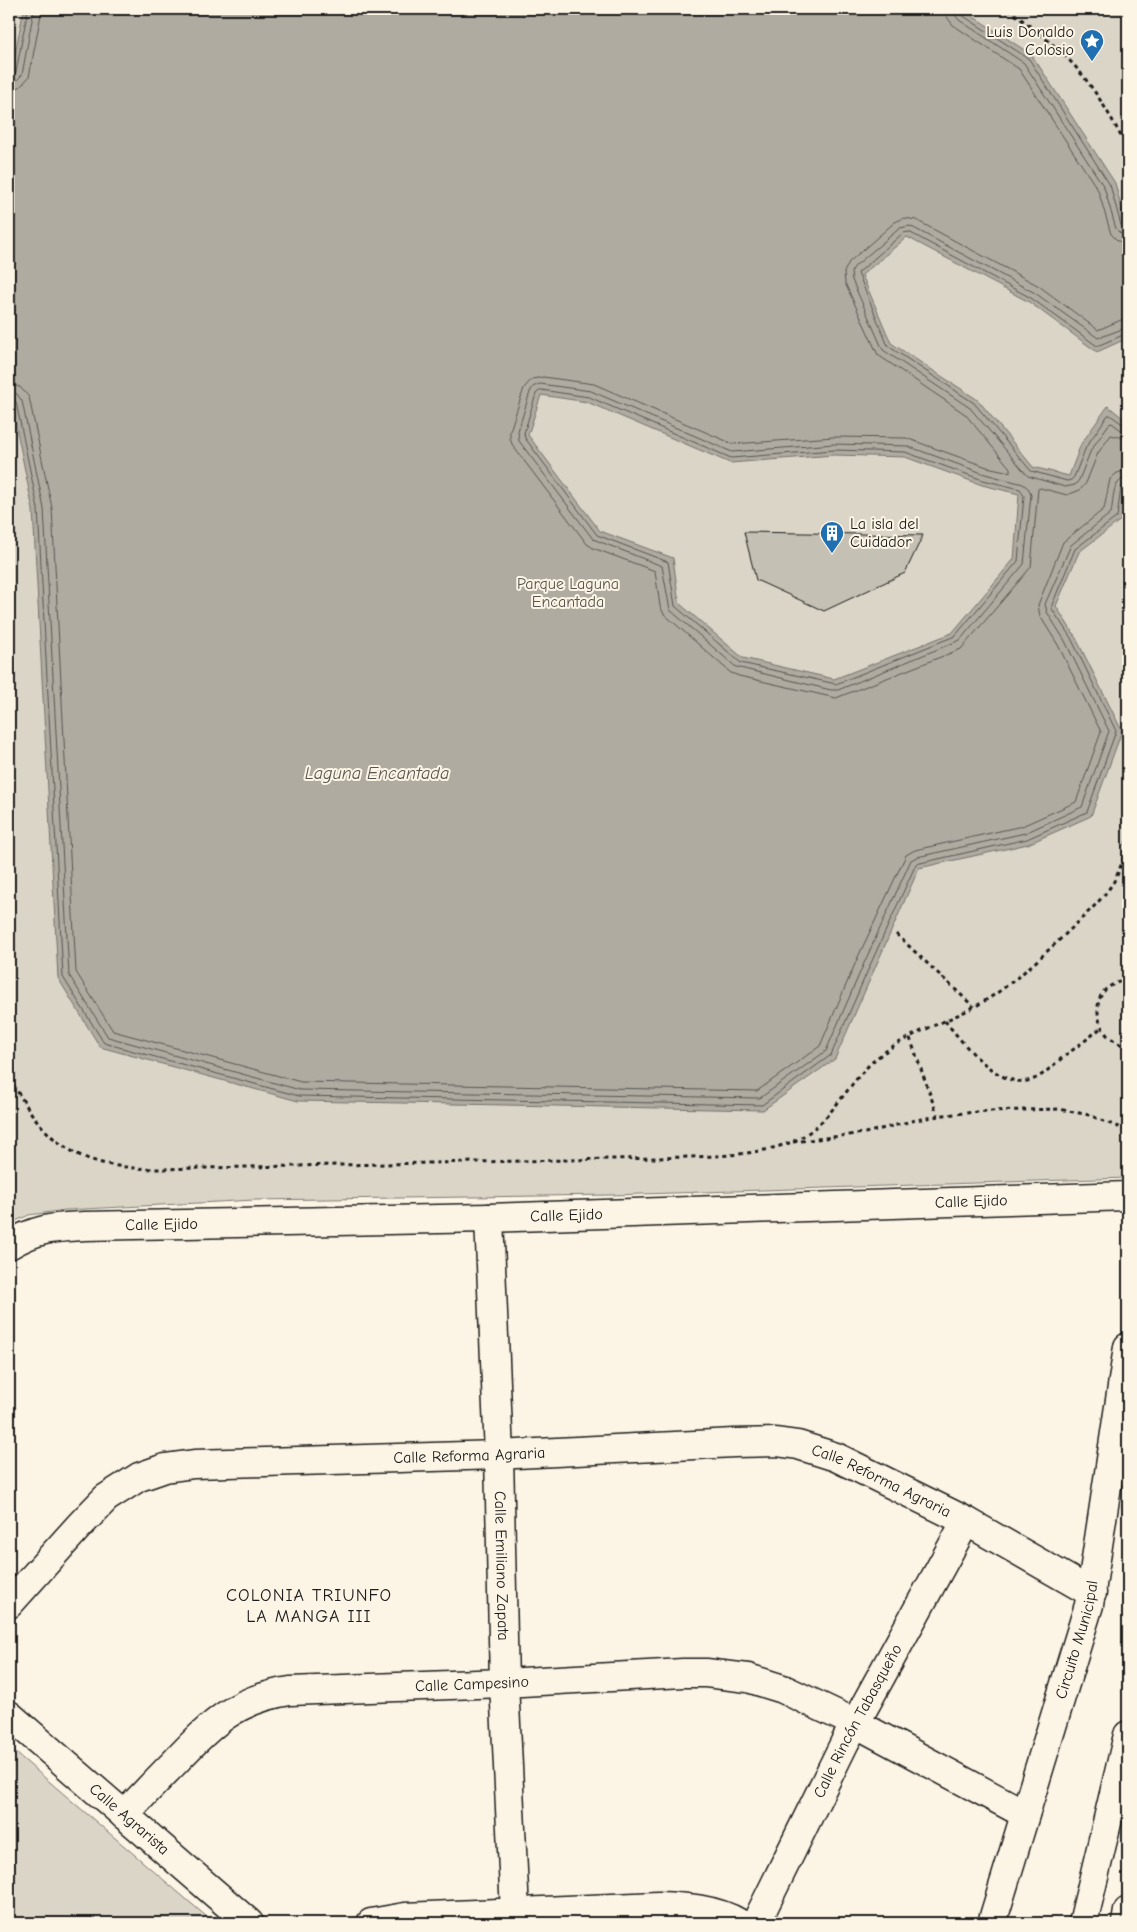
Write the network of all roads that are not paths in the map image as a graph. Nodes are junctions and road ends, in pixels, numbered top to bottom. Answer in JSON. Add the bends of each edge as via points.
{"nodes":[{"id":1,"x":1128,"y":1196,"type":"edge"},
{"id":2,"x":489,"y":1218,"type":"junction"},
{"id":3,"x":9,"y":1245,"type":"edge"},
{"id":4,"x":1128,"y":1347,"type":"edge"},
{"id":5,"x":499,"y":1455,"type":"junction"},
{"id":6,"x":966,"y":1521,"type":"junction"},
{"id":7,"x":1092,"y":1593,"type":"junction"},
{"id":8,"x":9,"y":1604,"type":"edge"},
{"id":9,"x":504,"y":1683,"type":"junction"},
{"id":10,"x":9,"y":1715,"type":"edge"},
{"id":11,"x":855,"y":1723,"type":"junction"},
{"id":12,"x":1128,"y":1735,"type":"edge"},
{"id":13,"x":1025,"y":1814,"type":"junction"},
{"id":14,"x":124,"y":1815,"type":"junction"},
{"id":15,"x":1128,"y":1911,"type":"edge"},
{"id":16,"x":515,"y":1912,"type":"junction"},
{"id":17,"x":249,"y":1923,"type":"edge"},
{"id":18,"x":371,"y":1923,"type":"edge"},
{"id":19,"x":740,"y":1923,"type":"edge"},
{"id":20,"x":756,"y":1923,"type":"edge"},
{"id":21,"x":992,"y":1923,"type":"edge"},
{"id":22,"x":1083,"y":1923,"type":"edge"},
{"id":23,"x":1126,"y":1923,"type":"edge"}],
"edges":[{"from":1,"to":2,"type":"street","name":"Calle Ejido"},
{"from":2,"to":3,"type":"street","name":"Calle Ejido","via":[[57,1228],[34,1231]]},
{"from":2,"to":5,"type":"street","name":"Calle Emiliano Zapata"},
{"from":4,"to":7,"type":"street","name":"Circuito Municipal"},
{"from":5,"to":6,"type":"street","name":"Calle Reforma Agraria","via":[[734,1443],[798,1445],[836,1457]]},
{"from":5,"to":8,"type":"street","name":"Calle Reforma Agraria","via":[[194,1464],[165,1468],[139,1477],[106,1498]]},
{"from":5,"to":9,"type":"street","name":"Calle Emiliano Zapata"},
{"from":6,"to":7,"type":"street","name":"Calle Reforma Agraria"},
{"from":6,"to":11,"type":"street","name":"Calle Rincón Tabasqueño"},
{"from":7,"to":13,"type":"street","name":"Circuito Municipal"},
{"from":9,"to":11,"type":"street","name":"Calle Campesino","via":[[683,1674],[726,1675],[783,1689]]},
{"from":9,"to":14,"type":"street","name":"Calle Campesino","via":[[290,1691],[261,1696],[235,1708],[210,1726]]},
{"from":9,"to":16,"type":"street","name":"Calle Emiliano Zapata"},
{"from":10,"to":14,"type":"street","name":"Calle Agrarista"},
{"from":11,"to":13,"type":"street","name":"Calle Campesino"},
{"from":11,"to":20,"type":"street","name":"Calle Rincón Tabasqueño"},
{"from":12,"to":22,"type":"street"},
{"from":13,"to":21,"type":"street","name":"Circuito Municipal"},
{"from":14,"to":17,"type":"street","name":"Calle Agrarista"},
{"from":15,"to":23,"type":"street"},
{"from":16,"to":18,"type":"street","via":[[405,1917]]},
{"from":16,"to":19,"type":"street","via":[[658,1906],[696,1909]]}]}
